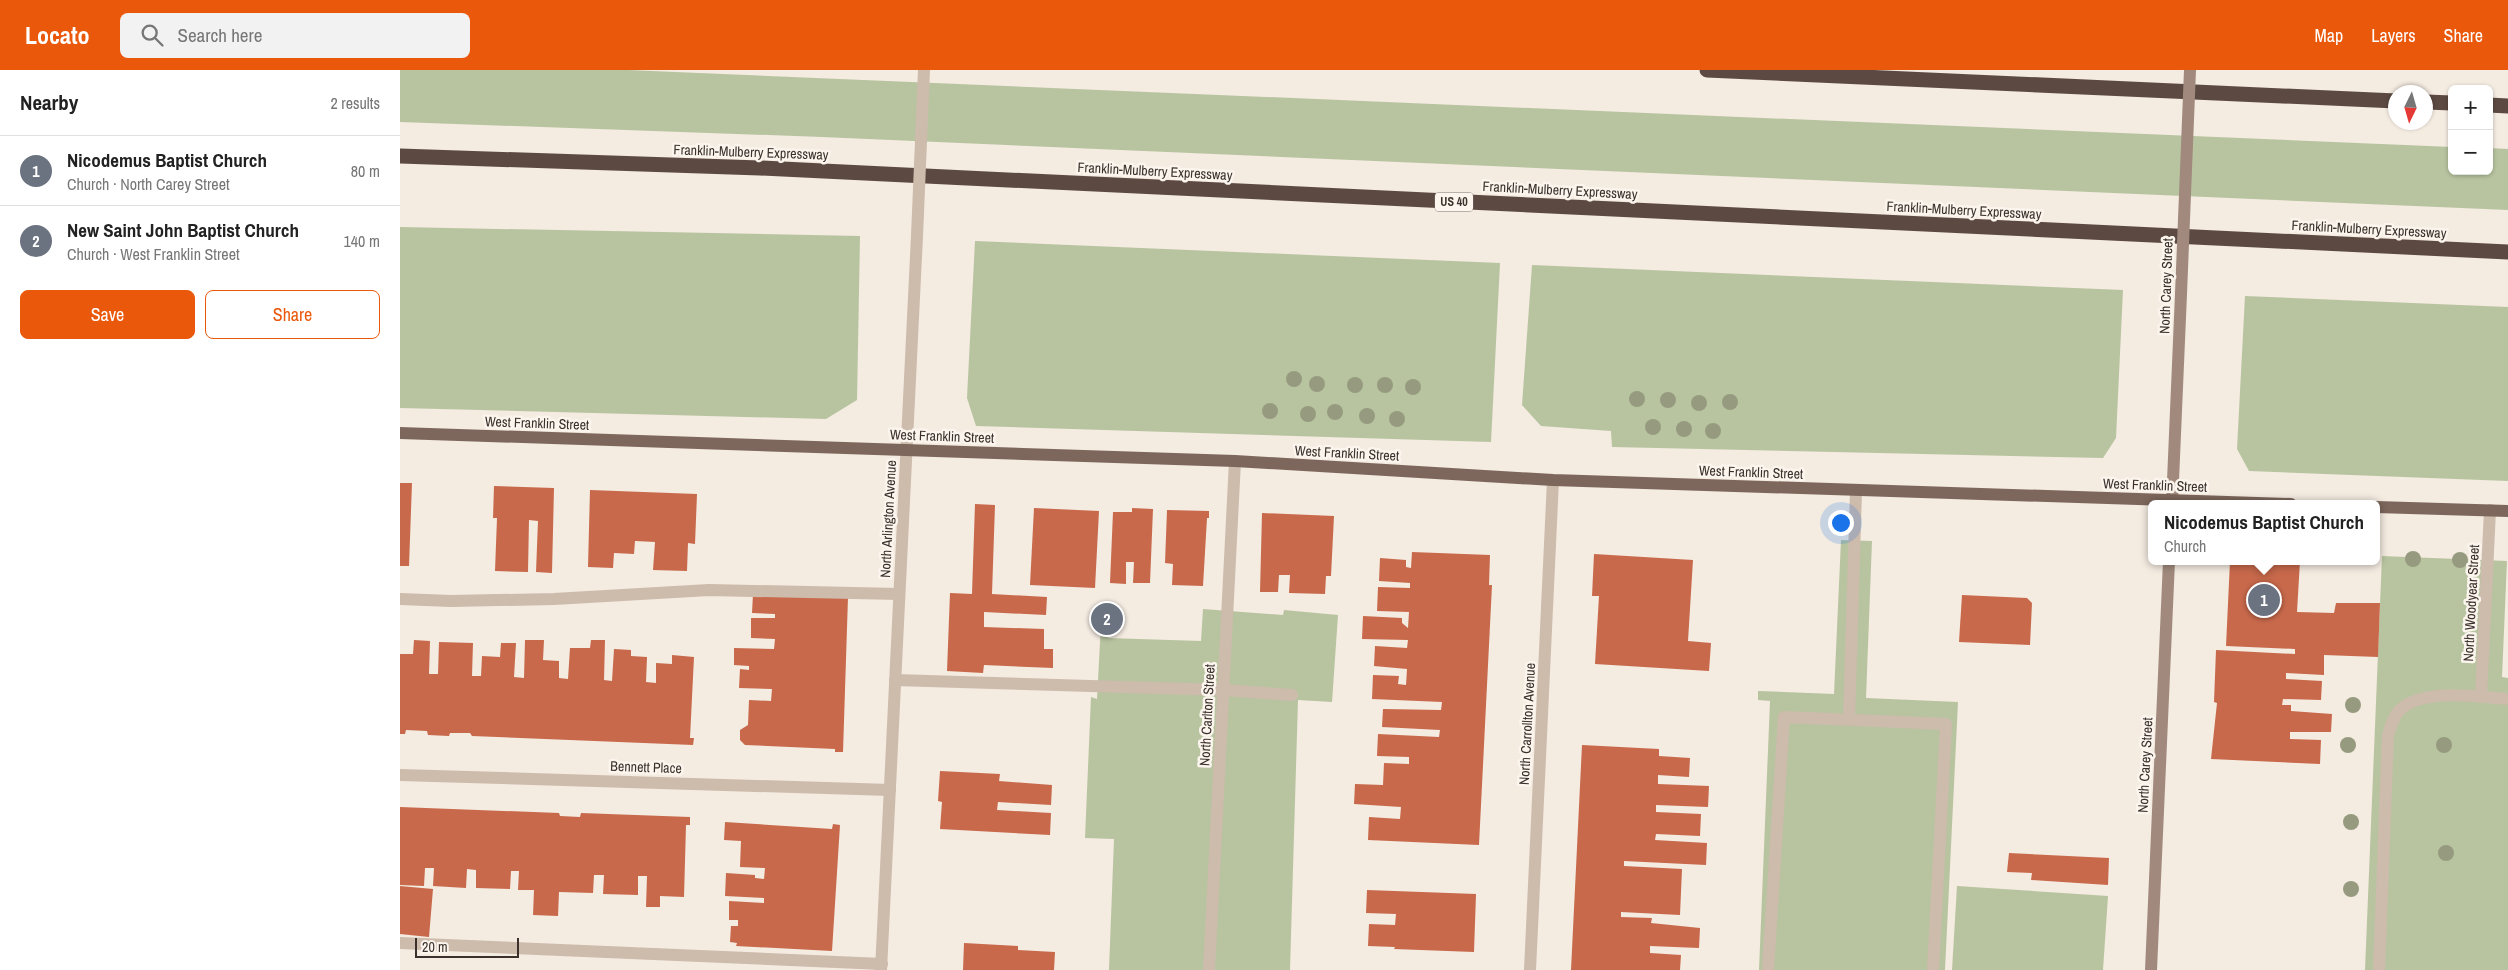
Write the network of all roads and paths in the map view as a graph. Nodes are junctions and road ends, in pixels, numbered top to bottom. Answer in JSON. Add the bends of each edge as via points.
{"nodes":[{"id":1,"x":924,"y":70,"type":"edge"},
{"id":2,"x":1707,"y":70,"type":"edge"},
{"id":3,"x":2190,"y":70,"type":"edge"},
{"id":4,"x":2388,"y":101,"type":"edge"},
{"id":5,"x":2433,"y":103,"type":"edge"},
{"id":6,"x":2448,"y":104,"type":"edge"},
{"id":7,"x":2493,"y":105,"type":"edge"},
{"id":8,"x":2508,"y":106,"type":"edge"},
{"id":9,"x":400,"y":156,"type":"edge"},
{"id":10,"x":2508,"y":252,"type":"edge"},
{"id":11,"x":400,"y":433,"type":"edge"},
{"id":12,"x":906,"y":449,"type":"junction"},
{"id":13,"x":1235,"y":462,"type":"junction"},
{"id":14,"x":1554,"y":480,"type":"junction"},
{"id":15,"x":1856,"y":490,"type":"junction"},
{"id":16,"x":2172,"y":500,"type":"edge"},
{"id":17,"x":2148,"y":501,"type":"edge"},
{"id":18,"x":2380,"y":507,"type":"edge"},
{"id":19,"x":2490,"y":510,"type":"junction"},
{"id":20,"x":2508,"y":511,"type":"edge"},
{"id":21,"x":2169,"y":565,"type":"edge"},
{"id":22,"x":899,"y":594,"type":"junction"},
{"id":23,"x":400,"y":599,"type":"edge"},
{"id":24,"x":895,"y":680,"type":"junction"},
{"id":25,"x":1223,"y":690,"type":"junction"},
{"id":26,"x":1292,"y":695,"type":"dead end"},
{"id":27,"x":2482,"y":697,"type":"junction"},
{"id":28,"x":2508,"y":699,"type":"edge"},
{"id":29,"x":1849,"y":720,"type":"junction"},
{"id":30,"x":400,"y":775,"type":"edge"},
{"id":31,"x":890,"y":790,"type":"junction"},
{"id":32,"x":400,"y":943,"type":"edge"},
{"id":33,"x":882,"y":967,"type":"edge"},
{"id":34,"x":1209,"y":970,"type":"edge"},
{"id":35,"x":1530,"y":970,"type":"edge"},
{"id":36,"x":1768,"y":970,"type":"edge"},
{"id":37,"x":1933,"y":970,"type":"edge"},
{"id":38,"x":2151,"y":970,"type":"edge"},
{"id":39,"x":2378,"y":970,"type":"edge"}],
"edges":[{"from":1,"to":12,"type":"street","name":"North Arlington Avenue","bridge":true},
{"from":2,"to":4,"type":"highway"},
{"from":3,"to":16,"type":"main road","name":"North Carey Street","bridge":true},
{"from":5,"to":6,"type":"highway"},
{"from":7,"to":8,"type":"highway"},
{"from":9,"to":10,"type":"highway","name":"Franklin-Mulberry Expressway","number":"US 40","via":[[760,168]]},
{"from":11,"to":12,"type":"main road","name":"West Franklin Street"},
{"from":12,"to":13,"type":"main road","name":"West Franklin Street"},
{"from":12,"to":22,"type":"street","name":"North Arlington Avenue"},
{"from":13,"to":14,"type":"main road","name":"West Franklin Street"},
{"from":13,"to":25,"type":"street","name":"North Carlton Street"},
{"from":14,"to":15,"type":"main road","name":"West Franklin Street"},
{"from":14,"to":35,"type":"street","name":"North Carrollton Avenue"},
{"from":15,"to":17,"type":"main road","name":"West Franklin Street"},
{"from":15,"to":29,"type":"street"},
{"from":18,"to":19,"type":"main road"},
{"from":19,"to":20,"type":"main road"},
{"from":19,"to":27,"type":"street","name":"North Woodyear Street"},
{"from":21,"to":38,"type":"main road","name":"North Carey Street"},
{"from":22,"to":23,"type":"street","via":[[709,590],[554,599]]},
{"from":22,"to":24,"type":"street","name":"North Arlington Avenue"},
{"from":24,"to":25,"type":"street"},
{"from":24,"to":31,"type":"street","name":"North Arlington Avenue"},
{"from":25,"to":26,"type":"street"},
{"from":25,"to":34,"type":"street","name":"North Carlton Street"},
{"from":27,"to":28,"type":"street"},
{"from":27,"to":39,"type":"street","via":[[2438,696],[2418,700],[2402,708],[2393,720],[2388,735]]},
{"from":29,"to":36,"type":"street","via":[[1784,717]]},
{"from":29,"to":37,"type":"street","via":[[1946,724]]},
{"from":30,"to":31,"type":"street","name":"Bennett Place"},
{"from":31,"to":33,"type":"street","name":"North Arlington Avenue"},
{"from":32,"to":33,"type":"street"}]}
